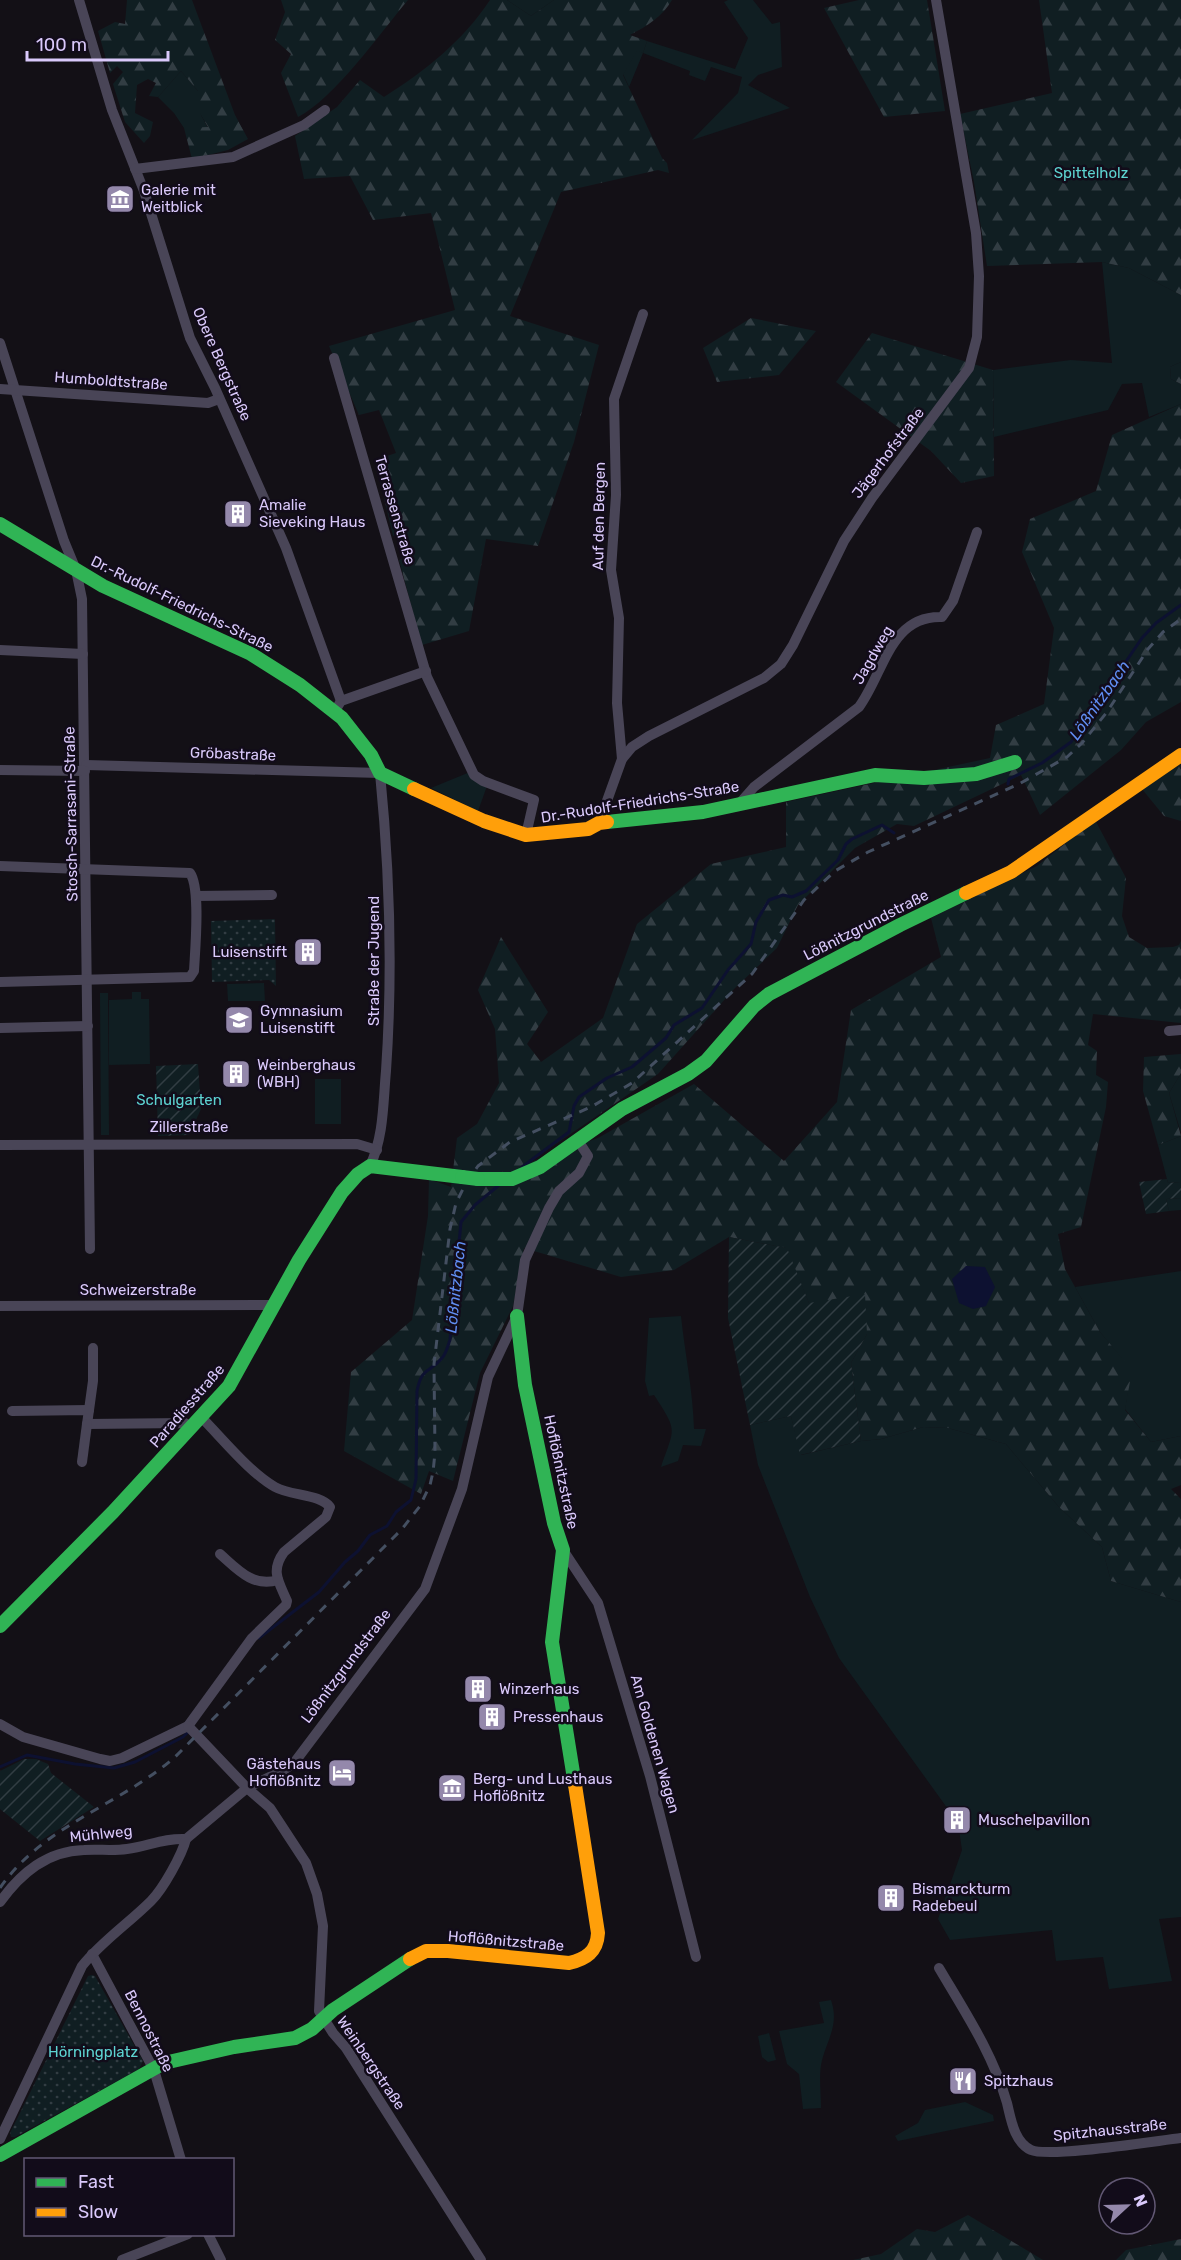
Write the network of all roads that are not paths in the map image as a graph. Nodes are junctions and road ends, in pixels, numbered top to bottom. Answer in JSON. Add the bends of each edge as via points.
{"nodes":[{"id":1,"x":79,"y":0,"type":"edge"},
{"id":2,"x":936,"y":0,"type":"edge"},
{"id":3,"x":326,"y":110,"type":"dead end"},
{"id":4,"x":135,"y":170,"type":"junction"},
{"id":5,"x":643,"y":314,"type":"dead end"},
{"id":6,"x":0,"y":343,"type":"edge"},
{"id":7,"x":333,"y":358,"type":"dead end"},
{"id":8,"x":0,"y":389,"type":"edge"},
{"id":9,"x":15,"y":390,"type":"junction"},
{"id":10,"x":219,"y":399,"type":"junction"},
{"id":11,"x":0,"y":524,"type":"edge"},
{"id":12,"x":977,"y":532,"type":"dead end"},
{"id":13,"x":75,"y":570,"type":"junction"},
{"id":14,"x":0,"y":650,"type":"edge"},
{"id":15,"x":83,"y":654,"type":"junction"},
{"id":16,"x":426,"y":671,"type":"junction"},
{"id":17,"x":338,"y":706,"type":"junction"},
{"id":18,"x":1181,"y":754,"type":"edge"},
{"id":19,"x":622,"y":759,"type":"junction"},
{"id":20,"x":1016,"y":762,"type":"dead end"},
{"id":21,"x":85,"y":768,"type":"junction"},
{"id":22,"x":0,"y":770,"type":"edge"},
{"id":23,"x":380,"y":773,"type":"junction"},
{"id":24,"x":739,"y":804,"type":"junction"},
{"id":25,"x":599,"y":823,"type":"junction"},
{"id":26,"x":526,"y":835,"type":"junction"},
{"id":27,"x":0,"y":866,"type":"edge"},
{"id":28,"x":86,"y":870,"type":"junction"},
{"id":29,"x":272,"y":895,"type":"dead end"},
{"id":30,"x":196,"y":896,"type":"junction"},
{"id":31,"x":87,"y":979,"type":"junction"},
{"id":32,"x":0,"y":982,"type":"edge"},
{"id":33,"x":88,"y":1026,"type":"junction"},
{"id":34,"x":0,"y":1028,"type":"edge"},
{"id":35,"x":1181,"y":1030,"type":"edge"},
{"id":36,"x":1169,"y":1031,"type":"dead end"},
{"id":37,"x":578,"y":1139,"type":"junction"},
{"id":38,"x":0,"y":1145,"type":"edge"},
{"id":39,"x":90,"y":1145,"type":"junction"},
{"id":40,"x":377,"y":1150,"type":"junction"},
{"id":41,"x":370,"y":1166,"type":"junction"},
{"id":42,"x":90,"y":1249,"type":"dead end"},
{"id":43,"x":275,"y":1305,"type":"junction"},
{"id":44,"x":0,"y":1306,"type":"edge"},
{"id":45,"x":517,"y":1316,"type":"junction"},
{"id":46,"x":93,"y":1348,"type":"dead end"},
{"id":47,"x":88,"y":1410,"type":"junction"},
{"id":48,"x":12,"y":1411,"type":"dead end"},
{"id":49,"x":201,"y":1417,"type":"junction"},
{"id":50,"x":87,"y":1424,"type":"junction"},
{"id":51,"x":192,"y":1428,"type":"junction"},
{"id":52,"x":82,"y":1462,"type":"dead end"},
{"id":53,"x":563,"y":1550,"type":"junction"},
{"id":54,"x":220,"y":1554,"type":"dead end"},
{"id":55,"x":278,"y":1580,"type":"junction"},
{"id":56,"x":0,"y":1626,"type":"edge"},
{"id":57,"x":0,"y":1724,"type":"edge"},
{"id":58,"x":190,"y":1728,"type":"junction"},
{"id":59,"x":247,"y":1788,"type":"junction"},
{"id":60,"x":186,"y":1839,"type":"junction"},
{"id":61,"x":0,"y":1902,"type":"edge"},
{"id":62,"x":92,"y":1954,"type":"junction"},
{"id":63,"x":696,"y":1957,"type":"dead end"},
{"id":64,"x":939,"y":1968,"type":"dead end"},
{"id":65,"x":323,"y":2018,"type":"junction"},
{"id":66,"x":154,"y":2070,"type":"junction"},
{"id":67,"x":1181,"y":2138,"type":"edge"},
{"id":68,"x":0,"y":2139,"type":"edge"},
{"id":69,"x":0,"y":2155,"type":"edge"},
{"id":70,"x":180,"y":2158,"type":"edge"},
{"id":71,"x":185,"y":2236,"type":"edge"},
{"id":72,"x":209,"y":2236,"type":"edge"},
{"id":73,"x":122,"y":2260,"type":"edge"},
{"id":74,"x":221,"y":2260,"type":"edge"},
{"id":75,"x":481,"y":2260,"type":"edge"}],
"edges":[{"from":1,"to":4,"type":"street","name":"Obere Bergstraße","via":[[112,110]]},
{"from":2,"to":19,"type":"street","name":"Jägerhofstraße","via":[[976,233],[977,337],[969,368],[844,541],[781,664],[764,678],[649,736]]},
{"from":3,"to":4,"type":"street","via":[[304,125],[233,157]]},
{"from":4,"to":10,"type":"street","name":"Obere Bergstraße","via":[[190,338]]},
{"from":5,"to":19,"type":"street","name":"Auf den Bergen","via":[[614,399],[616,495],[611,570],[619,618],[617,703]]},
{"from":6,"to":9,"type":"street","name":"Stosch-Sarrasani-Straße"},
{"from":7,"to":16,"type":"street","name":"Terrassenstraße"},
{"from":8,"to":9,"type":"street","name":"Humboldtstraße"},
{"from":9,"to":10,"type":"street","name":"Humboldtstraße","via":[[208,403]]},
{"from":9,"to":13,"type":"street","name":"Stosch-Sarrasani-Straße"},
{"from":10,"to":17,"type":"street","name":"Obere Bergstraße","via":[[286,548]]},
{"from":11,"to":13,"type":"street","name":"Dr.-Rudolf-Friedrichs-Straße"},
{"from":12,"to":24,"type":"street","name":"Jagdweg","via":[[953,601],[942,617],[916,621],[901,632],[859,707],[754,788]]},
{"from":13,"to":15,"type":"street","name":"Stosch-Sarrasani-Straße","via":[[82,599]]},
{"from":13,"to":17,"type":"street","name":"Dr.-Rudolf-Friedrichs-Straße","via":[[252,654]]},
{"from":14,"to":15,"type":"street"},
{"from":15,"to":21,"type":"street","name":"Stosch-Sarrasani-Straße"},
{"from":16,"to":17,"type":"street"},
{"from":16,"to":26,"type":"street","name":"Terrassenstraße","via":[[474,776],[534,800]]},
{"from":17,"to":23,"type":"street","name":"Dr.-Rudolf-Friedrichs-Straße"},
{"from":18,"to":37,"type":"street","name":"Lößnitzgrundstraße","via":[[1011,872],[769,994],[706,1061]]},
{"from":19,"to":25,"type":"street","name":"Jägerhofstraße"},
{"from":20,"to":24,"type":"street","name":"Dr.-Rudolf-Friedrichs-Straße","via":[[976,774],[924,778],[875,775]]},
{"from":21,"to":22,"type":"street","name":"Gröbastraße"},
{"from":21,"to":23,"type":"street","name":"Gröbastraße"},
{"from":21,"to":28,"type":"street","name":"Stosch-Sarrasani-Straße"},
{"from":23,"to":26,"type":"street","name":"Dr.-Rudolf-Friedrichs-Straße","via":[[484,822]]},
{"from":23,"to":40,"type":"street","name":"Straße der Jugend","via":[[389,870],[391,990]]},
{"from":24,"to":25,"type":"street","name":"Dr.-Rudolf-Friedrichs-Straße","via":[[703,813]]},
{"from":25,"to":26,"type":"street","name":"Dr.-Rudolf-Friedrichs-Straße","via":[[588,829]]},
{"from":27,"to":28,"type":"street"},
{"from":28,"to":30,"type":"street","via":[[190,873],[195,879]]},
{"from":28,"to":31,"type":"street","name":"Stosch-Sarrasani-Straße"},
{"from":29,"to":30,"type":"street"},
{"from":30,"to":31,"type":"street","via":[[194,971],[190,977]]},
{"from":31,"to":32,"type":"street"},
{"from":31,"to":33,"type":"street","name":"Stosch-Sarrasani-Straße"},
{"from":33,"to":34,"type":"street"},
{"from":33,"to":39,"type":"street","name":"Stosch-Sarrasani-Straße"},
{"from":35,"to":36,"type":"street"},
{"from":37,"to":41,"type":"street","name":"Lößnitzgrundstraße","bridge":true,"via":[[519,1177],[478,1179]]},
{"from":37,"to":45,"type":"street","name":"Lößnitzgrundstraße","via":[[588,1156],[585,1165],[559,1191],[537,1231],[525,1260]]},
{"from":38,"to":39,"type":"street","name":"Zillerstraße"},
{"from":39,"to":40,"type":"street","name":"Zillerstraße","via":[[357,1144]]},
{"from":39,"to":42,"type":"street","name":"Stosch-Sarrasani-Straße"},
{"from":40,"to":41,"type":"street","name":"Paradiesstraße"},
{"from":41,"to":43,"type":"street","name":"Paradiesstraße","via":[[342,1192]]},
{"from":43,"to":44,"type":"street","name":"Schweizerstraße"},
{"from":43,"to":49,"type":"street","name":"Paradiesstraße","via":[[235,1379]]},
{"from":45,"to":53,"type":"street","name":"Hoflößnitzstraße","via":[[525,1385]]},
{"from":45,"to":59,"type":"street","name":"Lößnitzgrundstraße","via":[[488,1377],[462,1489],[425,1589],[294,1763]]},
{"from":46,"to":47,"type":"street"},
{"from":47,"to":48,"type":"street"},
{"from":47,"to":50,"type":"street"},
{"from":49,"to":51,"type":"street","name":"Paradiesstraße"},
{"from":49,"to":55,"type":"street","via":[[264,1480],[283,1492],[322,1500],[330,1507],[326,1517],[284,1552],[277,1565]]},
{"from":50,"to":51,"type":"street","via":[[185,1423]]},
{"from":50,"to":52,"type":"street"},
{"from":51,"to":56,"type":"street","name":"Paradiesstraße"},
{"from":53,"to":63,"type":"street","name":"Am Goldenen Wagen","via":[[598,1603],[650,1776]]},
{"from":53,"to":65,"type":"street","name":"Hoflößnitzstraße","via":[[552,1642],[598,1944],[585,1958],[569,1964],[426,1951],[400,1964]]},
{"from":54,"to":55,"type":"street","via":[[246,1577]]},
{"from":55,"to":58,"type":"street","via":[[286,1605],[252,1638]]},
{"from":57,"to":58,"type":"street","via":[[23,1737],[110,1761]]},
{"from":58,"to":59,"type":"street","name":"Weinbergstraße"},
{"from":59,"to":60,"type":"street","name":"Lößnitzgrundstraße"},
{"from":59,"to":65,"type":"street","name":"Weinbergstraße","via":[[270,1808],[306,1863],[314,1883],[323,1926],[318,2003]]},
{"from":60,"to":61,"type":"street","name":"Mühlweg","via":[[51,1857],[16,1880]]},
{"from":60,"to":62,"type":"street","name":"Lößnitzgrundstraße","via":[[183,1851],[153,1898]]},
{"from":62,"to":66,"type":"street","name":"Bennostraße"},
{"from":62,"to":68,"type":"street","name":"Lößnitzgrundstraße","via":[[82,1966]]},
{"from":64,"to":67,"type":"street","name":"Spitzhausstraße","via":[[994,2067],[1016,2133],[1031,2150],[1056,2152]]},
{"from":65,"to":66,"type":"street","name":"Hoflößnitzstraße","via":[[295,2038],[234,2047],[164,2063]]},
{"from":65,"to":75,"type":"street","name":"Weinbergstraße"},
{"from":66,"to":69,"type":"street","name":"Hoflößnitzstraße"},
{"from":66,"to":70,"type":"street","name":"Bennostraße"},
{"from":71,"to":73,"type":"street"},
{"from":72,"to":74,"type":"street"}]}
